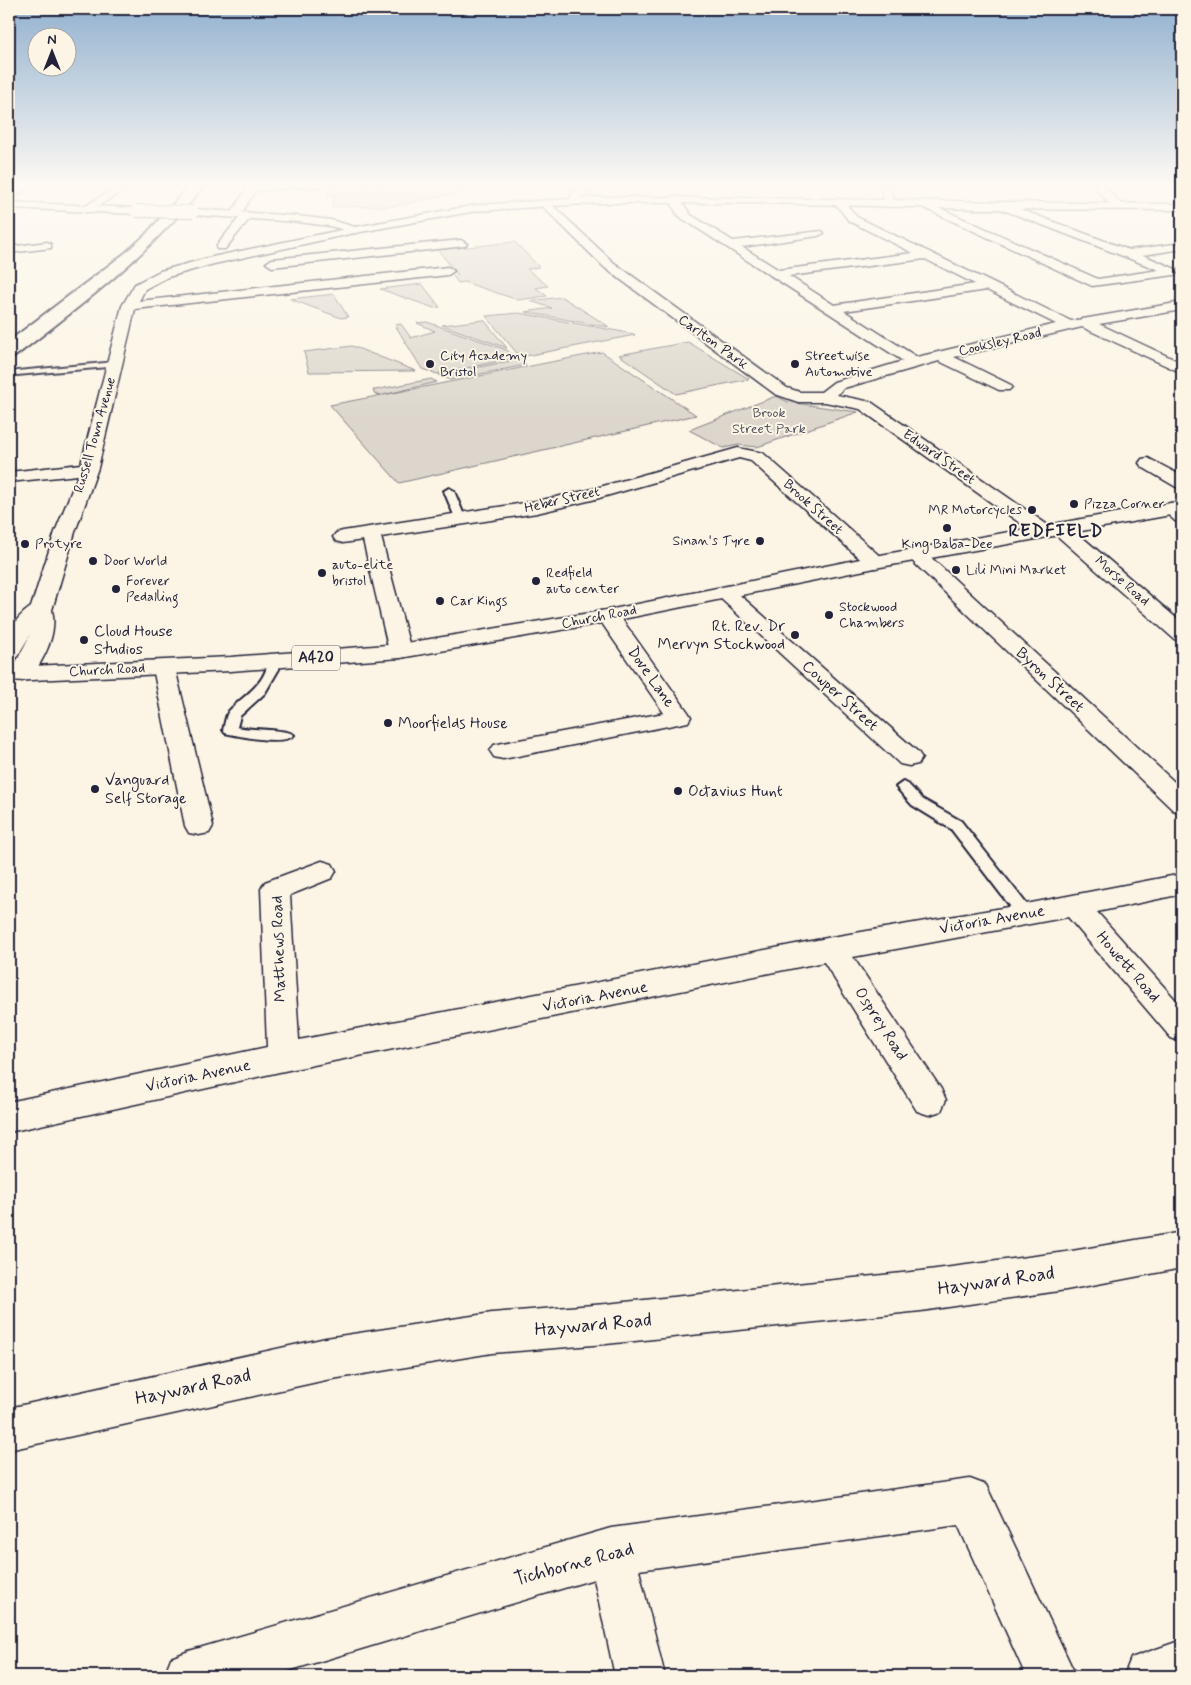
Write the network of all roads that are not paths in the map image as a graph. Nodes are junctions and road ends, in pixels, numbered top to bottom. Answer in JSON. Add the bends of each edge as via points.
{"nodes":[{"id":1,"x":202,"y":264,"type":"edge"},
{"id":2,"x":276,"y":264,"type":"edge"},
{"id":3,"x":608,"y":264,"type":"edge"},
{"id":4,"x":761,"y":264,"type":"edge"},
{"id":5,"x":859,"y":264,"type":"edge"},
{"id":6,"x":944,"y":264,"type":"edge"},
{"id":7,"x":1054,"y":264,"type":"edge"},
{"id":8,"x":1154,"y":264,"type":"edge"},
{"id":9,"x":448,"y":271,"type":"dead end"},
{"id":10,"x":1178,"y":272,"type":"edge"},
{"id":11,"x":164,"y":274,"type":"junction"},
{"id":12,"x":777,"y":274,"type":"junction"},
{"id":13,"x":988,"y":286,"type":"junction"},
{"id":14,"x":129,"y":306,"type":"junction"},
{"id":15,"x":1182,"y":306,"type":"edge"},
{"id":16,"x":832,"y":309,"type":"junction"},
{"id":17,"x":1085,"y":323,"type":"junction"},
{"id":18,"x":1069,"y":325,"type":"junction"},
{"id":19,"x":941,"y":356,"type":"junction"},
{"id":20,"x":915,"y":362,"type":"junction"},
{"id":21,"x":116,"y":364,"type":"junction"},
{"id":22,"x":1178,"y":364,"type":"edge"},
{"id":23,"x":17,"y":373,"type":"dead end"},
{"id":24,"x":1004,"y":387,"type":"dead end"},
{"id":25,"x":825,"y":397,"type":"junction"},
{"id":26,"x":749,"y":454,"type":"joint"},
{"id":27,"x":1148,"y":463,"type":"dead end"},
{"id":28,"x":89,"y":468,"type":"junction"},
{"id":29,"x":9,"y":477,"type":"edge"},
{"id":30,"x":1182,"y":483,"type":"edge"},
{"id":31,"x":449,"y":492,"type":"dead end"},
{"id":32,"x":1179,"y":511,"type":"edge"},
{"id":33,"x":461,"y":520,"type":"junction"},
{"id":34,"x":1053,"y":531,"type":"junction"},
{"id":35,"x":371,"y":534,"type":"junction"},
{"id":36,"x":343,"y":537,"type":"dead end"},
{"id":37,"x":917,"y":555,"type":"junction"},
{"id":38,"x":875,"y":562,"type":"junction"},
{"id":39,"x":726,"y":592,"type":"junction"},
{"id":40,"x":41,"y":610,"type":"junction"},
{"id":41,"x":608,"y":616,"type":"junction"},
{"id":42,"x":1182,"y":634,"type":"edge"},
{"id":43,"x":400,"y":651,"type":"junction"},
{"id":44,"x":9,"y":652,"type":"edge"},
{"id":45,"x":274,"y":662,"type":"junction"},
{"id":46,"x":164,"y":668,"type":"junction"},
{"id":47,"x":15,"y":674,"type":"edge"},
{"id":48,"x":287,"y":734,"type":"dead end"},
{"id":49,"x":503,"y":751,"type":"dead end"},
{"id":50,"x":909,"y":758,"type":"dead end"},
{"id":51,"x":904,"y":787,"type":"dead end"},
{"id":52,"x":1182,"y":804,"type":"edge"},
{"id":53,"x":199,"y":826,"type":"dead end"},
{"id":54,"x":322,"y":871,"type":"dead end"},
{"id":55,"x":1182,"y":884,"type":"edge"},
{"id":56,"x":1073,"y":904,"type":"junction"},
{"id":57,"x":1026,"y":915,"type":"junction"},
{"id":58,"x":832,"y":948,"type":"junction"},
{"id":59,"x":1182,"y":1029,"type":"edge"},
{"id":60,"x":284,"y":1058,"type":"junction"},
{"id":61,"x":929,"y":1100,"type":"dead end"},
{"id":62,"x":9,"y":1117,"type":"edge"},
{"id":63,"x":1182,"y":1250,"type":"edge"},
{"id":64,"x":9,"y":1429,"type":"edge"},
{"id":65,"x":611,"y":1551,"type":"junction"},
{"id":66,"x":1182,"y":1665,"type":"edge"},
{"id":67,"x":199,"y":1675,"type":"edge"},
{"id":68,"x":640,"y":1676,"type":"edge"},
{"id":69,"x":1051,"y":1676,"type":"edge"},
{"id":70,"x":1149,"y":1676,"type":"edge"}],
"edges":[{"from":1,"to":11,"type":"street"},
{"from":2,"to":11,"type":"street"},
{"from":3,"to":25,"type":"street","name":"Carlton Park","via":[[781,391],[798,396]]},
{"from":4,"to":12,"type":"street"},
{"from":5,"to":12,"type":"street"},
{"from":6,"to":13,"type":"street"},
{"from":7,"to":10,"type":"street","via":[[1096,283]]},
{"from":8,"to":10,"type":"street"},
{"from":9,"to":14,"type":"street"},
{"from":11,"to":14,"type":"street","name":"Russell Town Avenue","via":[[140,287]]},
{"from":12,"to":16,"type":"street"},
{"from":13,"to":16,"type":"street"},
{"from":13,"to":18,"type":"street"},
{"from":14,"to":21,"type":"street","name":"Russell Town Avenue"},
{"from":15,"to":17,"type":"street","name":"Cooksley Road"},
{"from":16,"to":20,"type":"street"},
{"from":17,"to":18,"type":"street","name":"Cooksley Road"},
{"from":17,"to":22,"type":"street"},
{"from":18,"to":19,"type":"street","name":"Cooksley Road"},
{"from":19,"to":20,"type":"street","name":"Cooksley Road"},
{"from":19,"to":24,"type":"street"},
{"from":20,"to":25,"type":"street","name":"Cooksley Road","via":[[839,385]]},
{"from":21,"to":23,"type":"lane"},
{"from":21,"to":28,"type":"street","name":"Russell Town Avenue"},
{"from":25,"to":34,"type":"street","name":"Edward Street","via":[[872,409]]},
{"from":26,"to":33,"type":"street","name":"Heber Street","via":[[727,455],[592,495]]},
{"from":26,"to":38,"type":"street","name":"Brook Street","via":[[757,457]]},
{"from":27,"to":30,"type":"street"},
{"from":28,"to":29,"type":"street"},
{"from":28,"to":40,"type":"street","name":"Russell Town Avenue","via":[[64,532]]},
{"from":31,"to":33,"type":"lane"},
{"from":32,"to":34,"type":"street","name":"Church Road","number":"A420"},
{"from":33,"to":35,"type":"street","name":"Heber Street"},
{"from":34,"to":37,"type":"street","name":"Church Road","number":"A420"},
{"from":34,"to":42,"type":"street","name":"Morse Road"},
{"from":35,"to":36,"type":"street","name":"Heber Street"},
{"from":35,"to":43,"type":"street"},
{"from":37,"to":38,"type":"street","name":"Church Road","number":"A420"},
{"from":37,"to":52,"type":"street","name":"Byron Street"},
{"from":38,"to":39,"type":"street","name":"Church Road","number":"A420"},
{"from":39,"to":41,"type":"street","name":"Church Road","number":"A420"},
{"from":39,"to":50,"type":"street","name":"Cowper Street"},
{"from":40,"to":44,"type":"street","name":"Russell Town Avenue","via":[[29,618]]},
{"from":40,"to":47,"type":"street","name":"Russell Town Avenue","via":[[44,618],[42,635]]},
{"from":41,"to":43,"type":"street","name":"Church Road","number":"A420"},
{"from":41,"to":49,"type":"street","name":"Dove Lane","via":[[679,716]]},
{"from":43,"to":45,"type":"street","name":"Church Road","number":"A420"},
{"from":45,"to":46,"type":"street","name":"Church Road","number":"A420"},
{"from":45,"to":48,"type":"lane","via":[[259,693],[234,714],[230,730]]},
{"from":46,"to":47,"type":"street","name":"Church Road","number":"A420"},
{"from":46,"to":53,"type":"street"},
{"from":51,"to":57,"type":"lane","via":[[917,802],[956,825]]},
{"from":54,"to":60,"type":"street","name":"Matthews Road","via":[[275,889]]},
{"from":55,"to":56,"type":"street","name":"Victoria Avenue"},
{"from":56,"to":57,"type":"street","name":"Victoria Avenue"},
{"from":56,"to":59,"type":"street","name":"Howett Road"},
{"from":57,"to":58,"type":"street","name":"Victoria Avenue"},
{"from":58,"to":60,"type":"street","name":"Victoria Avenue"},
{"from":58,"to":61,"type":"street","name":"Osprey Road"},
{"from":60,"to":62,"type":"street","name":"Victoria Avenue"},
{"from":63,"to":64,"type":"street","name":"Hayward Road","via":[[921,1292],[492,1333],[326,1359]]},
{"from":65,"to":67,"type":"street","name":"Tichborne Road"},
{"from":65,"to":68,"type":"street"},
{"from":65,"to":69,"type":"street","name":"Tichborne Road","via":[[970,1501]]},
{"from":66,"to":70,"type":"street"}]}
